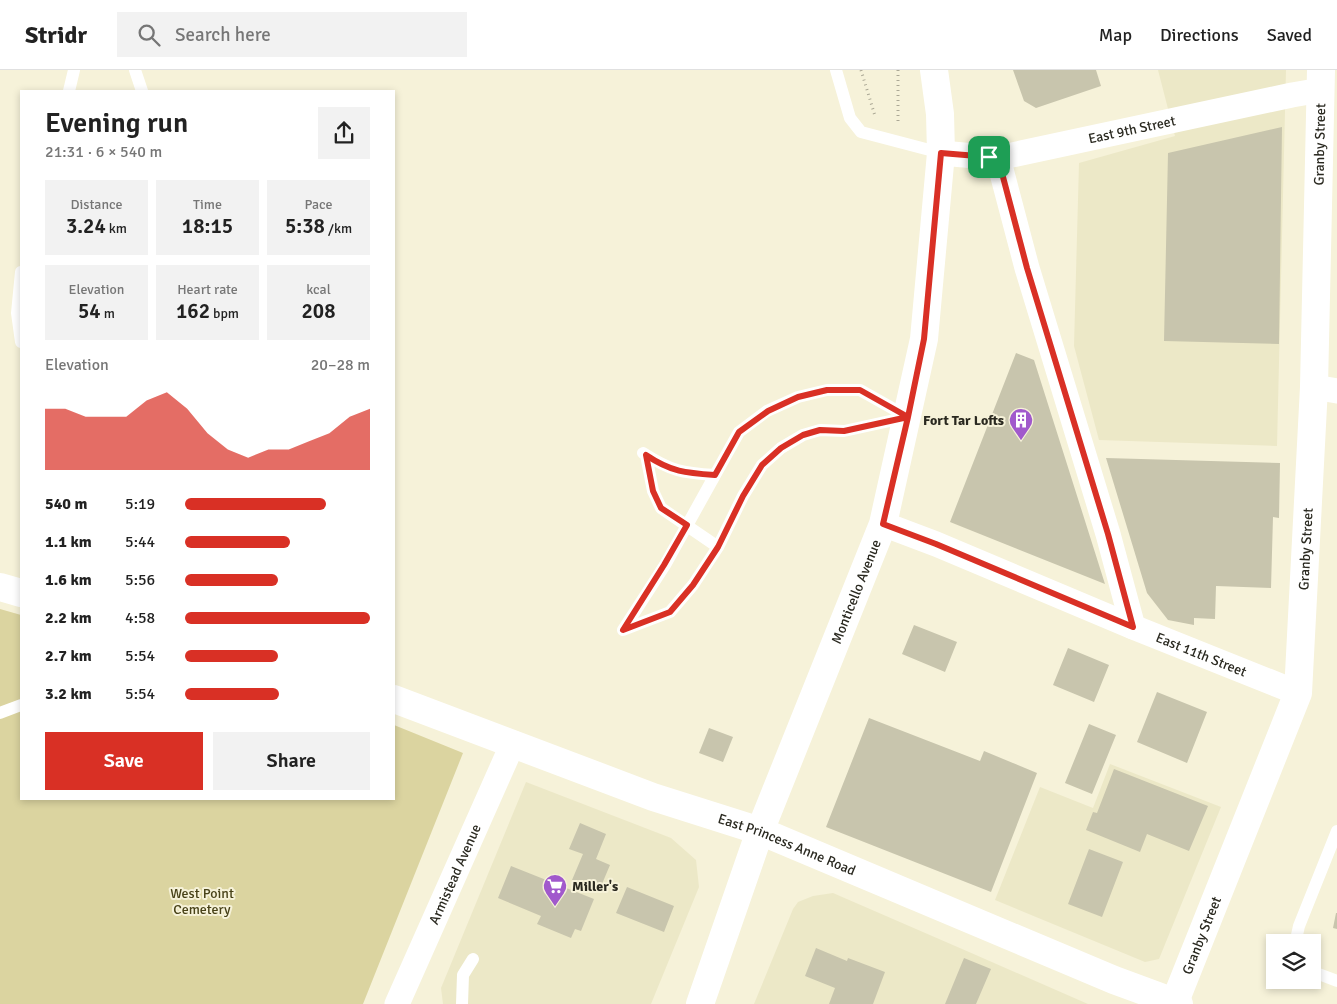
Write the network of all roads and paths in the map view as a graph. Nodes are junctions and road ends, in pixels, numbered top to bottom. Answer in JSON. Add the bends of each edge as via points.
{"nodes":[{"id":1,"x":74,"y":70,"type":"edge"},
{"id":2,"x":135,"y":70,"type":"edge"},
{"id":3,"x":836,"y":70,"type":"edge"},
{"id":4,"x":861,"y":70,"type":"edge"},
{"id":5,"x":898,"y":70,"type":"edge"},
{"id":6,"x":934,"y":70,"type":"edge"},
{"id":7,"x":946,"y":70,"type":"edge"},
{"id":8,"x":1321,"y":80,"type":"edge"},
{"id":9,"x":69,"y":90,"type":"edge"},
{"id":10,"x":142,"y":90,"type":"edge"},
{"id":11,"x":940,"y":114,"type":"junction"},
{"id":12,"x":876,"y":120,"type":"dead end"},
{"id":13,"x":898,"y":128,"type":"dead end"},
{"id":14,"x":941,"y":153,"type":"junction"},
{"id":15,"x":998,"y":158,"type":"junction"},
{"id":16,"x":20,"y":282,"type":"edge"},
{"id":17,"x":20,"y":335,"type":"edge"},
{"id":18,"x":1325,"y":389,"type":"edge"},
{"id":19,"x":908,"y":417,"type":"junction"},
{"id":20,"x":715,"y":475,"type":"junction"},
{"id":21,"x":883,"y":524,"type":"junction"},
{"id":22,"x":687,"y":525,"type":"junction"},
{"id":23,"x":718,"y":547,"type":"junction"},
{"id":24,"x":0,"y":587,"type":"edge"},
{"id":25,"x":20,"y":593,"type":"edge"},
{"id":26,"x":1133,"y":627,"type":"junction"},
{"id":27,"x":1298,"y":693,"type":"junction"},
{"id":28,"x":395,"y":699,"type":"edge"},
{"id":29,"x":20,"y":705,"type":"edge"},
{"id":30,"x":0,"y":713,"type":"edge"},
{"id":31,"x":513,"y":743,"type":"junction"},
{"id":32,"x":760,"y":831,"type":"junction"},
{"id":33,"x":1337,"y":831,"type":"edge"},
{"id":34,"x":1297,"y":934,"type":"edge"},
{"id":35,"x":474,"y":959,"type":"dead end"},
{"id":36,"x":1321,"y":975,"type":"edge"},
{"id":37,"x":1337,"y":981,"type":"edge"},
{"id":38,"x":1176,"y":1003,"type":"edge"},
{"id":39,"x":397,"y":1004,"type":"edge"},
{"id":40,"x":462,"y":1004,"type":"edge"},
{"id":41,"x":700,"y":1004,"type":"edge"}],
"edges":[{"from":1,"to":9,"type":"lane"},
{"from":2,"to":10,"type":"lane"},
{"from":3,"to":14,"type":"lane","via":[[850,118],[862,132]]},
{"from":4,"to":12,"type":"path"},
{"from":5,"to":13,"type":"path"},
{"from":6,"to":11,"type":"main road","name":"Monticello Avenue"},
{"from":7,"to":11,"type":"main road"},
{"from":8,"to":15,"type":"street","name":"East 9th Street","via":[[1292,94]]},
{"from":8,"to":18,"type":"main road","name":"Granby Street"},
{"from":11,"to":14,"type":"main road","name":"Monticello Avenue"},
{"from":14,"to":15,"type":"street","name":"East 9th Street"},
{"from":14,"to":19,"type":"main road","name":"Monticello Avenue","via":[[924,339]]},
{"from":15,"to":26,"type":"street","via":[[1027,268]]},
{"from":16,"to":17,"type":"lane","via":[[17,313]]},
{"from":18,"to":27,"type":"main road","name":"Granby Street"},
{"from":19,"to":20,"type":"lane","via":[[860,390],[827,390],[798,397],[768,411],[739,432]]},
{"from":19,"to":21,"type":"main road","name":"Monticello Avenue"},
{"from":19,"to":23,"type":"lane","via":[[844,431],[820,430],[803,435],[781,448],[762,465]]},
{"from":20,"to":22,"type":"lane"},
{"from":20,"to":22,"type":"lane","via":[[686,473],[662,466],[644,454],[653,491],[661,508]]},
{"from":21,"to":26,"type":"street","name":"East 11th Street"},
{"from":21,"to":32,"type":"main road","name":"Monticello Avenue"},
{"from":22,"to":23,"type":"lane"},
{"from":22,"to":23,"type":"lane","via":[[623,630],[670,612]]},
{"from":24,"to":25,"type":"main road"},
{"from":26,"to":27,"type":"street","name":"East 11th Street"},
{"from":27,"to":38,"type":"main road","name":"Granby Street"},
{"from":28,"to":31,"type":"main road","name":"East Princess Anne Road"},
{"from":29,"to":30,"type":"lane"},
{"from":31,"to":32,"type":"main road","name":"East Princess Anne Road","via":[[644,793]]},
{"from":31,"to":39,"type":"street","name":"Armistead Avenue"},
{"from":32,"to":38,"type":"main road","name":"East Princess Anne Road"},
{"from":32,"to":41,"type":"main road","name":"Monticello Avenue"},
{"from":33,"to":34,"type":"lane"},
{"from":35,"to":40,"type":"lane","via":[[463,975]]},
{"from":36,"to":37,"type":"lane"}]}
